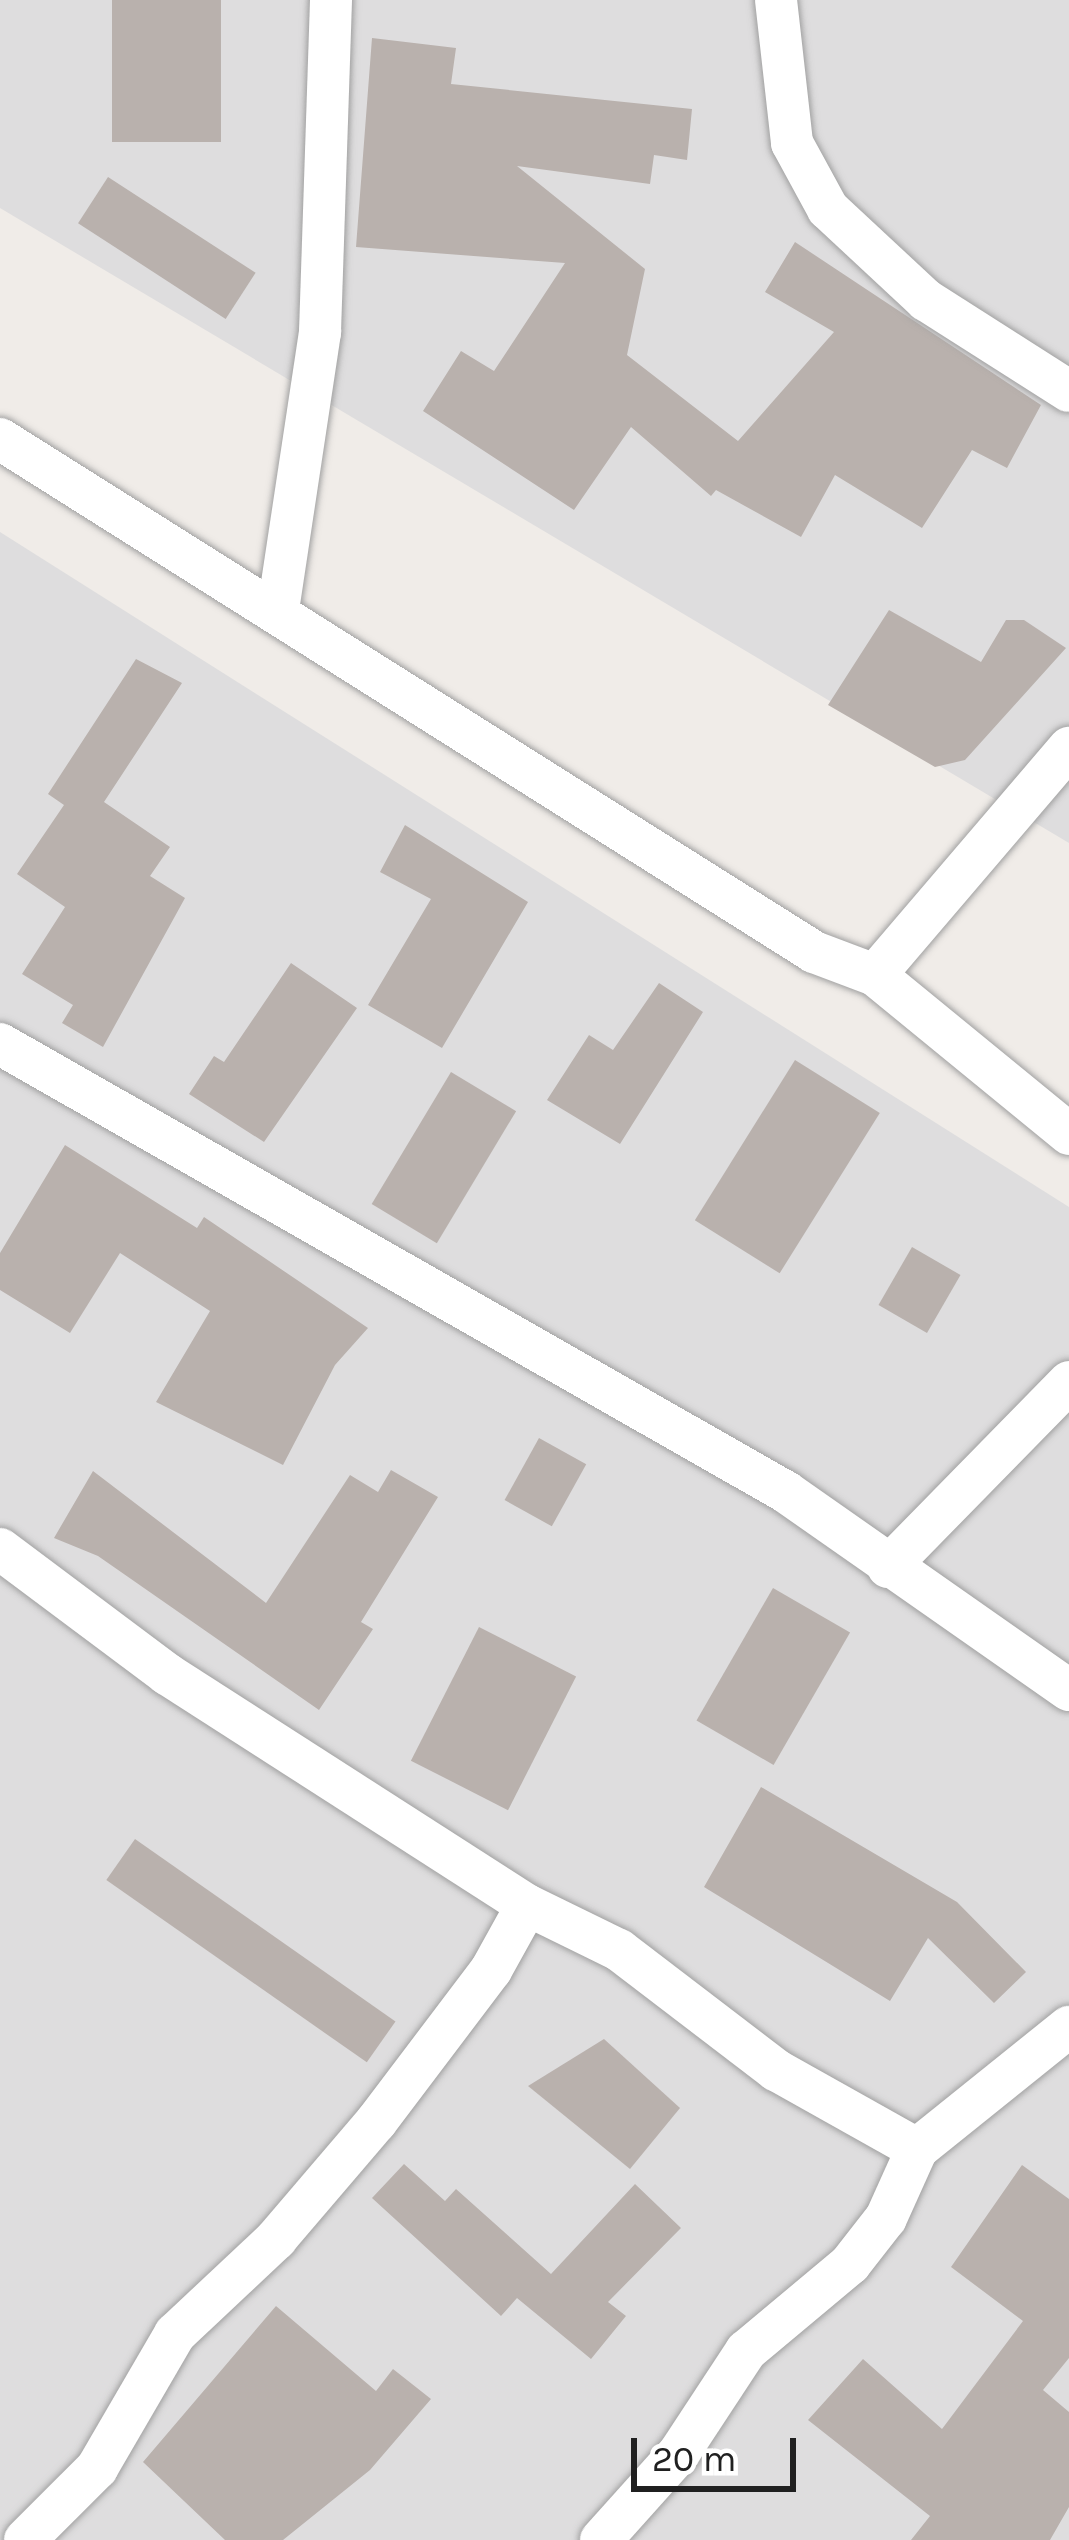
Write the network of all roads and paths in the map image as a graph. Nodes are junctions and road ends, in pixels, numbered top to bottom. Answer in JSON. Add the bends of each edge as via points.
{"nodes":[{"id":1,"x":331,"y":0,"type":"edge"},
{"id":2,"x":776,"y":0,"type":"edge"},
{"id":3,"x":1069,"y":391,"type":"edge"},
{"id":4,"x":0,"y":439,"type":"edge"},
{"id":5,"x":278,"y":610,"type":"junction"},
{"id":6,"x":1069,"y":748,"type":"edge"},
{"id":7,"x":875,"y":975,"type":"junction"},
{"id":8,"x":0,"y":1045,"type":"edge"},
{"id":9,"x":1069,"y":1134,"type":"edge"},
{"id":10,"x":1069,"y":1382,"type":"edge"},
{"id":11,"x":0,"y":1550,"type":"edge"},
{"id":12,"x":888,"y":1567,"type":"junction"},
{"id":13,"x":1069,"y":1690,"type":"edge"},
{"id":14,"x":527,"y":1905,"type":"junction"},
{"id":15,"x":1069,"y":2026,"type":"edge"},
{"id":16,"x":916,"y":2149,"type":"junction"},
{"id":17,"x":25,"y":2540,"type":"edge"},
{"id":18,"x":601,"y":2540,"type":"edge"}],
"edges":[{"from":1,"to":5,"type":"street","via":[[320,332]]},
{"from":2,"to":3,"type":"street","via":[[792,143],[828,209],[926,300]]},
{"from":4,"to":5,"type":"street"},
{"from":5,"to":7,"type":"street","via":[[814,952]]},
{"from":6,"to":7,"type":"street"},
{"from":7,"to":9,"type":"street"},
{"from":8,"to":12,"type":"street","via":[[786,1492]]},
{"from":10,"to":12,"type":"street"},
{"from":11,"to":14,"type":"street","via":[[167,1674]]},
{"from":12,"to":13,"type":"street"},
{"from":14,"to":16,"type":"street","via":[[619,1950],[776,2070]]},
{"from":14,"to":17,"type":"street","via":[[491,1970],[376,2122],[276,2239],[175,2334],[97,2468]]},
{"from":15,"to":16,"type":"street"},
{"from":16,"to":18,"type":"street","via":[[886,2218],[850,2264],[746,2351],[679,2453]]}]}
